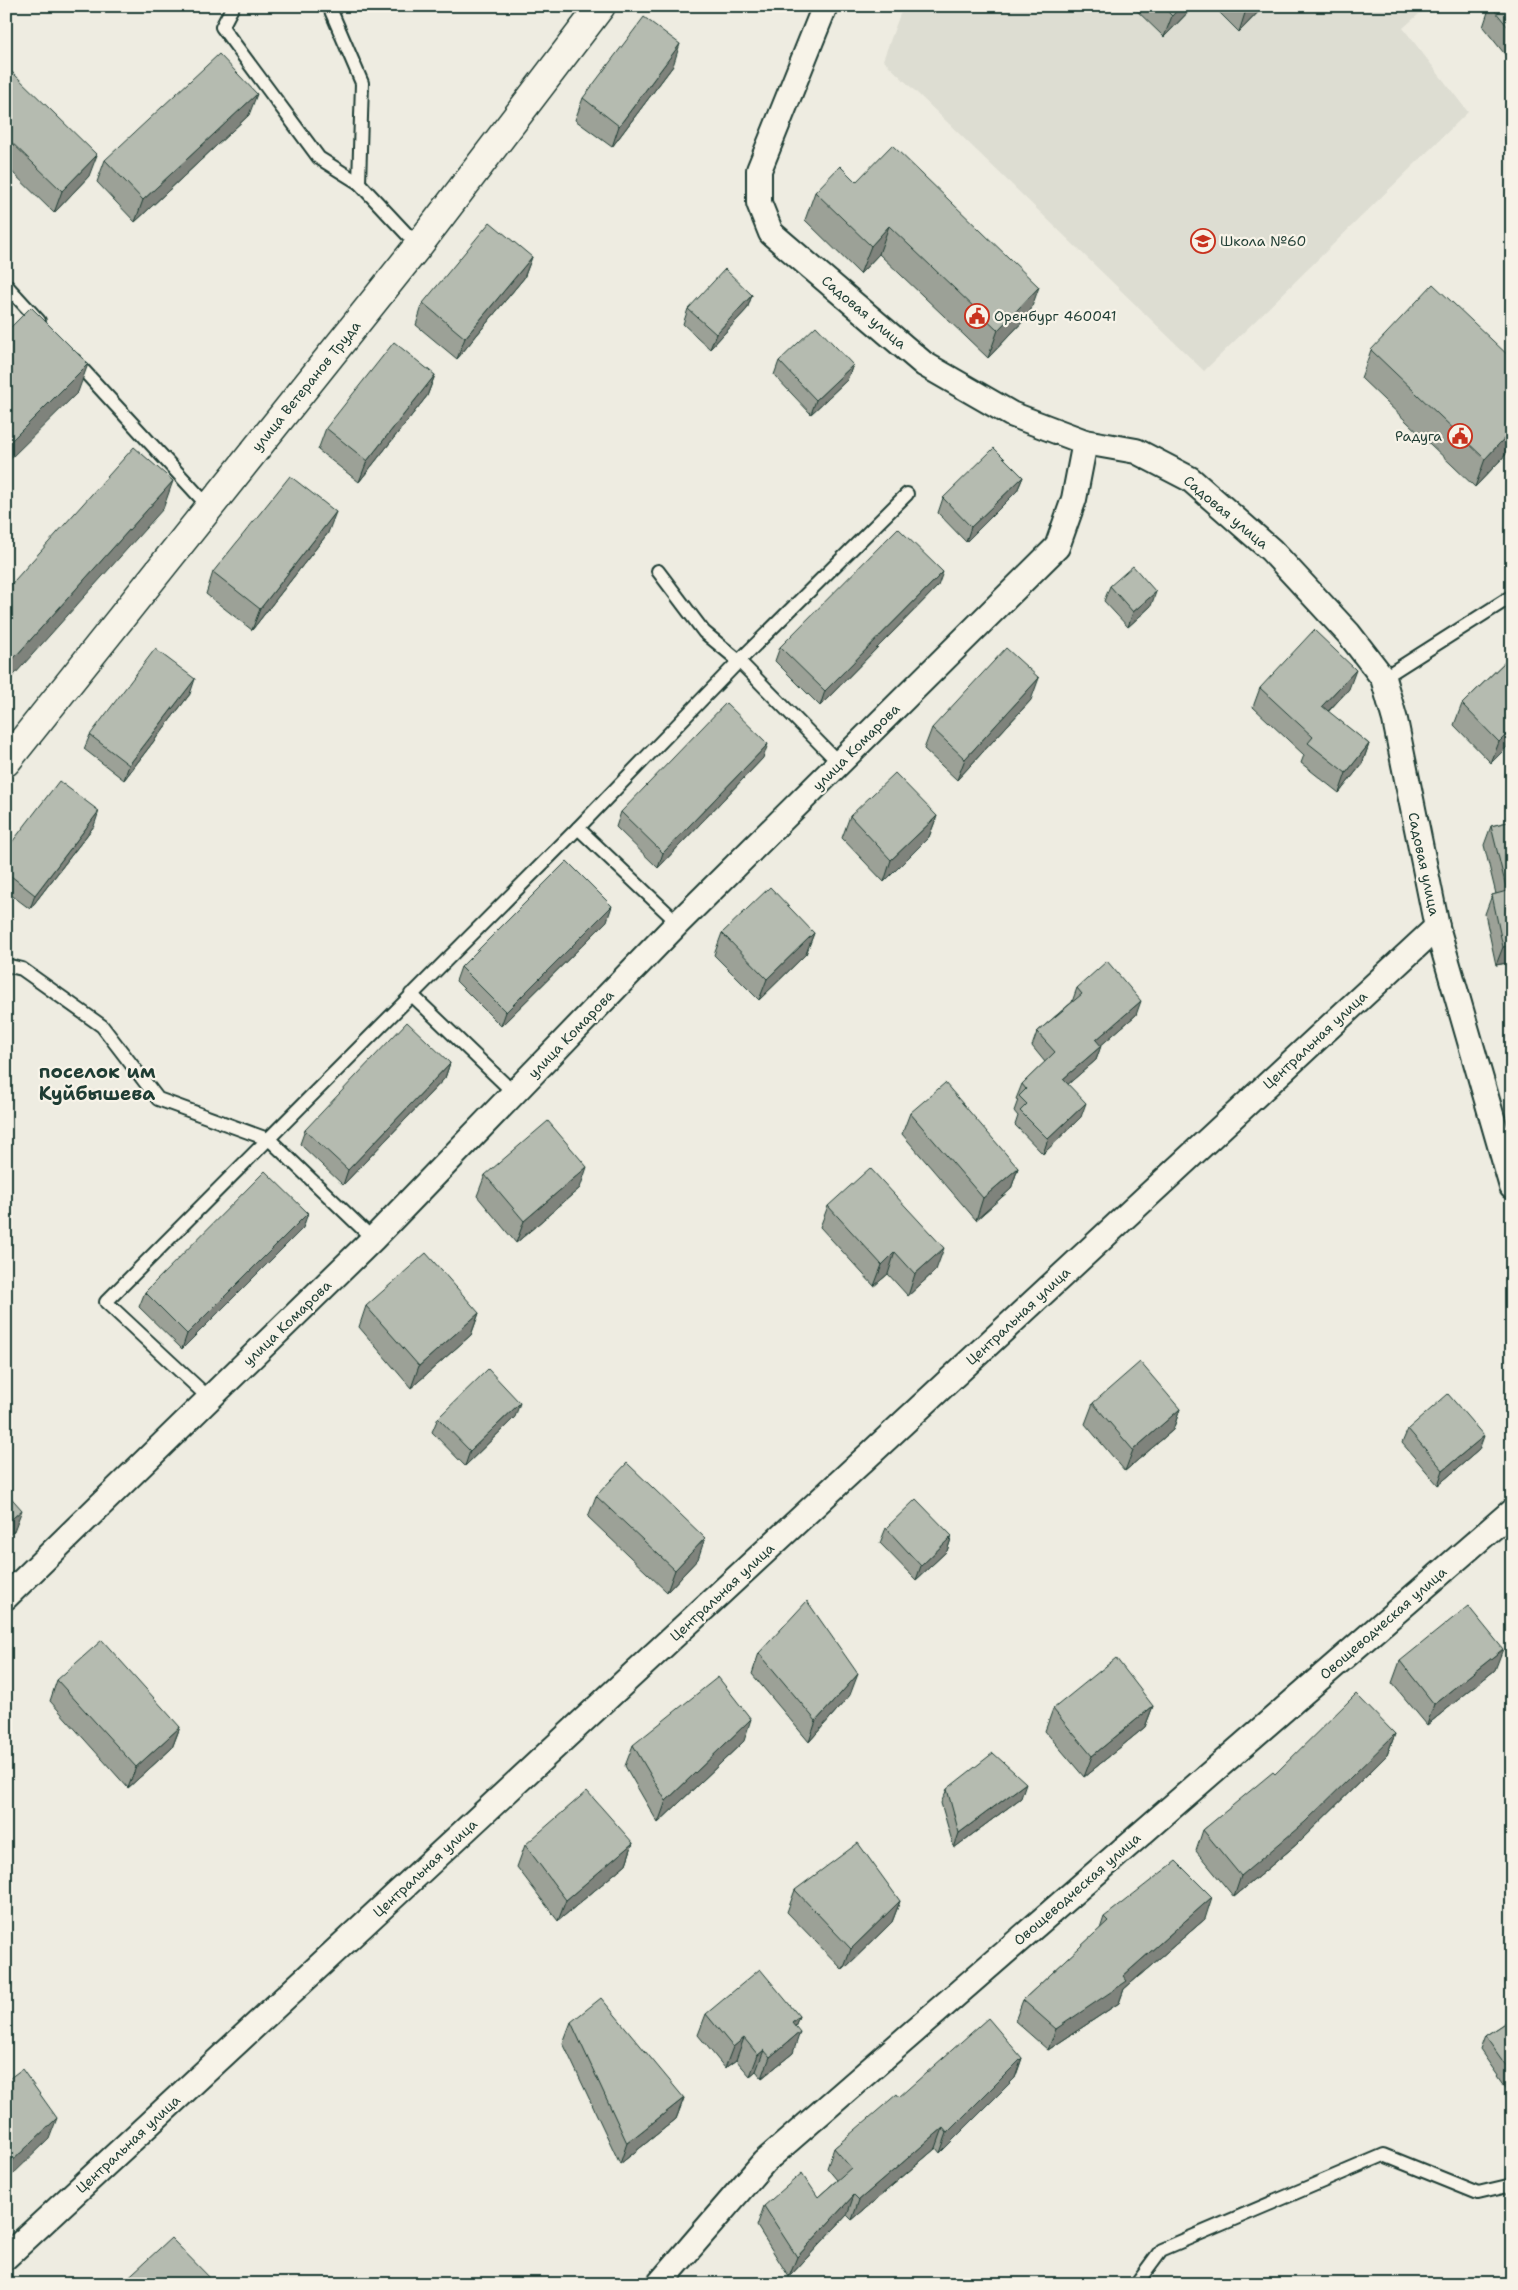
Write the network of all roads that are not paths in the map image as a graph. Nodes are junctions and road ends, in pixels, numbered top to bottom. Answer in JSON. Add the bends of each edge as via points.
{"nodes":[{"id":1,"x":233,"y":6,"type":"edge"},
{"id":2,"x":329,"y":6,"type":"edge"},
{"id":3,"x":601,"y":6,"type":"edge"},
{"id":4,"x":825,"y":6,"type":"edge"},
{"id":5,"x":359,"y":184,"type":"junction"},
{"id":6,"x":418,"y":246,"type":"junction"},
{"id":7,"x":6,"y":285,"type":"edge"},
{"id":8,"x":46,"y":328,"type":"edge"},
{"id":9,"x":65,"y":350,"type":"edge"},
{"id":10,"x":1085,"y":442,"type":"junction"},
{"id":11,"x":907,"y":494,"type":"dead end"},
{"id":12,"x":209,"y":507,"type":"junction"},
{"id":13,"x":658,"y":571,"type":"dead end"},
{"id":14,"x":1512,"y":596,"type":"edge"},
{"id":15,"x":739,"y":661,"type":"junction"},
{"id":16,"x":1383,"y":678,"type":"junction"},
{"id":17,"x":6,"y":762,"type":"edge"},
{"id":18,"x":839,"y":763,"type":"junction"},
{"id":19,"x":578,"y":828,"type":"junction"},
{"id":20,"x":678,"y":923,"type":"junction"},
{"id":21,"x":1437,"y":927,"type":"junction"},
{"id":22,"x":6,"y":965,"type":"edge"},
{"id":23,"x":411,"y":994,"type":"junction"},
{"id":24,"x":514,"y":1093,"type":"junction"},
{"id":25,"x":270,"y":1140,"type":"junction"},
{"id":26,"x":1506,"y":1146,"type":"edge"},
{"id":27,"x":1512,"y":1187,"type":"edge"},
{"id":28,"x":373,"y":1239,"type":"junction"},
{"id":29,"x":209,"y":1398,"type":"junction"},
{"id":30,"x":1512,"y":1511,"type":"edge"},
{"id":31,"x":6,"y":1597,"type":"edge"},
{"id":32,"x":1512,"y":2185,"type":"edge"},
{"id":33,"x":6,"y":2257,"type":"edge"},
{"id":34,"x":659,"y":2284,"type":"edge"},
{"id":35,"x":1136,"y":2284,"type":"edge"}],
"edges":[{"from":1,"to":5,"type":"lane","via":[[222,26],[319,158]]},
{"from":2,"to":5,"type":"lane","via":[[362,83]]},
{"from":3,"to":6,"type":"street","name":"улица Ветеранов Труда"},
{"from":4,"to":10,"type":"street","name":"Садовая улица","via":[[760,170],[759,203],[771,233],[924,364],[1011,414]]},
{"from":5,"to":6,"type":"lane"},
{"from":6,"to":12,"type":"street","name":"улица Ветеранов Труда"},
{"from":7,"to":8,"type":"lane"},
{"from":9,"to":12,"type":"lane"},
{"from":10,"to":16,"type":"street","name":"Садовая улица","via":[[1136,451],[1190,479],[1271,550],[1349,634]]},
{"from":10,"to":18,"type":"street","name":"улица Комарова","via":[[1074,499],[1057,548]]},
{"from":11,"to":15,"type":"lane"},
{"from":12,"to":17,"type":"street","name":"улица Ветеранов Труда"},
{"from":13,"to":15,"type":"lane","via":[[704,632]]},
{"from":14,"to":16,"type":"lane"},
{"from":15,"to":18,"type":"lane"},
{"from":15,"to":19,"type":"lane"},
{"from":16,"to":21,"type":"street","name":"Садовая улица"},
{"from":18,"to":20,"type":"street","name":"улица Комарова"},
{"from":19,"to":20,"type":"lane"},
{"from":19,"to":23,"type":"lane"},
{"from":20,"to":24,"type":"street","name":"улица Комарова"},
{"from":21,"to":26,"type":"street","name":"Садовая улица"},
{"from":21,"to":33,"type":"street","name":"Центральная улица"},
{"from":22,"to":25,"type":"lane","via":[[22,969],[102,1026],[158,1100]]},
{"from":23,"to":24,"type":"lane"},
{"from":23,"to":25,"type":"lane"},
{"from":24,"to":28,"type":"street","name":"улица Комарова"},
{"from":25,"to":28,"type":"lane"},
{"from":25,"to":29,"type":"lane","via":[[106,1302]]},
{"from":26,"to":27,"type":"street","name":"Садовая улица"},
{"from":28,"to":29,"type":"street","name":"улица Комарова"},
{"from":29,"to":31,"type":"street","name":"улица Комарова"},
{"from":30,"to":34,"type":"street","name":"Овощеводческая улица","via":[[764,2162]]},
{"from":32,"to":35,"type":"lane","via":[[1478,2193],[1384,2155],[1161,2250]]}]}
